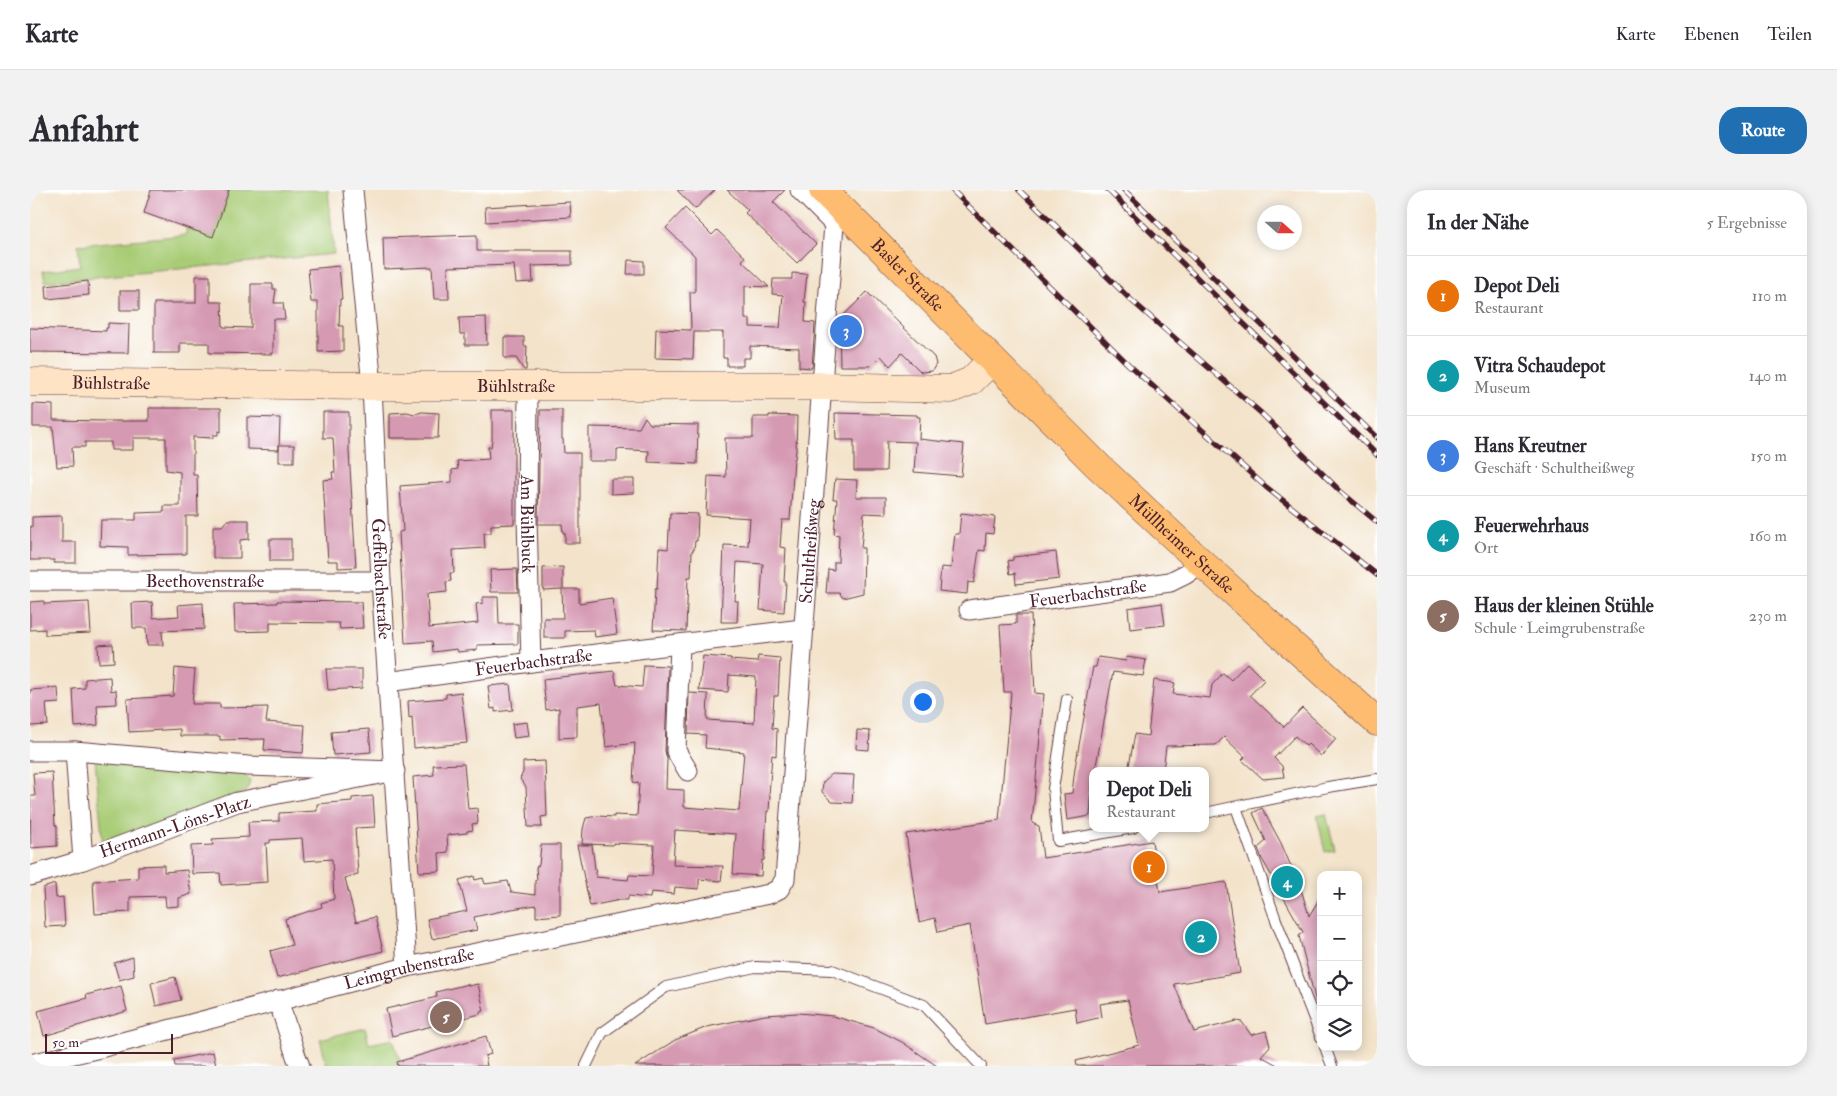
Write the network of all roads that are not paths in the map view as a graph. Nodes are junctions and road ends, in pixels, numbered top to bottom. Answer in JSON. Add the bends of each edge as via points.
{"nodes":[{"id":1,"x":353,"y":190,"type":"edge"},
{"id":2,"x":800,"y":190,"type":"edge"},
{"id":3,"x":822,"y":190,"type":"edge"},
{"id":4,"x":992,"y":360,"type":"junction"},
{"id":5,"x":30,"y":382,"type":"edge"},
{"id":6,"x":528,"y":385,"type":"junction"},
{"id":7,"x":372,"y":386,"type":"junction"},
{"id":8,"x":821,"y":386,"type":"junction"},
{"id":9,"x":1202,"y":563,"type":"junction"},
{"id":10,"x":30,"y":581,"type":"edge"},
{"id":11,"x":381,"y":582,"type":"junction"},
{"id":12,"x":969,"y":610,"type":"dead end"},
{"id":13,"x":802,"y":629,"type":"junction"},
{"id":14,"x":680,"y":644,"type":"junction"},
{"id":15,"x":532,"y":662,"type":"junction"},
{"id":16,"x":387,"y":682,"type":"junction"},
{"id":17,"x":1067,"y":698,"type":"dead end"},
{"id":18,"x":1377,"y":722,"type":"edge"},
{"id":19,"x":75,"y":750,"type":"junction"},
{"id":20,"x":30,"y":751,"type":"edge"},
{"id":21,"x":395,"y":771,"type":"junction"},
{"id":22,"x":688,"y":771,"type":"dead end"},
{"id":23,"x":1377,"y":779,"type":"edge"},
{"id":24,"x":1236,"y":807,"type":"junction"},
{"id":25,"x":1209,"y":812,"type":"edge"},
{"id":26,"x":1110,"y":832,"type":"edge"},
{"id":27,"x":83,"y":860,"type":"junction"},
{"id":28,"x":30,"y":876,"type":"edge"},
{"id":29,"x":785,"y":879,"type":"joint"},
{"id":30,"x":407,"y":967,"type":"junction"},
{"id":31,"x":278,"y":1000,"type":"junction"},
{"id":32,"x":1317,"y":1027,"type":"edge"},
{"id":33,"x":1326,"y":1051,"type":"edge"},
{"id":34,"x":98,"y":1057,"type":"edge"},
{"id":35,"x":30,"y":1064,"type":"edge"},
{"id":36,"x":300,"y":1066,"type":"edge"},
{"id":37,"x":586,"y":1066,"type":"edge"},
{"id":38,"x":981,"y":1066,"type":"edge"},
{"id":39,"x":1332,"y":1066,"type":"edge"}],
"edges":[{"from":1,"to":7,"type":"street","name":"Geffelbachstraße"},
{"from":2,"to":8,"type":"street","name":"Schultheißweg","via":[[834,224]]},
{"from":3,"to":4,"type":"main road","name":"Basler Straße"},
{"from":4,"to":8,"type":"street","name":"Bühlstraße","via":[[970,381],[951,389]]},
{"from":4,"to":9,"type":"main road","name":"Müllheimer Straße"},
{"from":5,"to":7,"type":"street","name":"Bühlstraße"},
{"from":6,"to":7,"type":"street","name":"Bühlstraße"},
{"from":6,"to":8,"type":"street","name":"Bühlstraße"},
{"from":6,"to":15,"type":"street","name":"Am Bühlbuck","via":[[527,518]]},
{"from":7,"to":11,"type":"street","name":"Geffelbachstraße"},
{"from":8,"to":13,"type":"street","name":"Schultheißweg"},
{"from":9,"to":12,"type":"street","name":"Feuerbachstraße","via":[[1170,582]]},
{"from":9,"to":18,"type":"main road","name":"Müllheimer Straße"},
{"from":10,"to":11,"type":"street","name":"Beethovenstraße"},
{"from":11,"to":16,"type":"street","name":"Geffelbachstraße"},
{"from":13,"to":14,"type":"street","name":"Feuerbachstraße"},
{"from":13,"to":29,"type":"street","name":"Schultheißweg"},
{"from":14,"to":15,"type":"street","name":"Feuerbachstraße"},
{"from":14,"to":22,"type":"street","via":[[676,751]]},
{"from":15,"to":16,"type":"street","name":"Feuerbachstraße"},
{"from":16,"to":21,"type":"street","name":"Geffelbachstraße"},
{"from":17,"to":26,"type":"lane","via":[[1053,789],[1058,841]]},
{"from":19,"to":20,"type":"street"},
{"from":19,"to":21,"type":"street","name":"Hermann-Löns-Platz","via":[[248,766]]},
{"from":19,"to":27,"type":"street","name":"Hermann-Löns-Platz"},
{"from":21,"to":27,"type":"street","name":"Hermann-Löns-Platz","via":[[237,802]]},
{"from":21,"to":30,"type":"street","name":"Geffelbachstraße"},
{"from":23,"to":24,"type":"lane"},
{"from":24,"to":25,"type":"lane"},
{"from":24,"to":32,"type":"lane"},
{"from":27,"to":28,"type":"street"},
{"from":29,"to":30,"type":"street","name":"Leimgrubenstraße","via":[[779,889],[769,894]]},
{"from":30,"to":31,"type":"street","name":"Leimgrubenstraße"},
{"from":31,"to":34,"type":"street","name":"Leimgrubenstraße"},
{"from":31,"to":36,"type":"street"},
{"from":33,"to":39,"type":"lane"},
{"from":34,"to":35,"type":"street","name":"Leimgrubenstraße"},
{"from":37,"to":38,"type":"lane","via":[[602,1033],[666,987],[755,968],[832,970],[924,1005]]}]}
